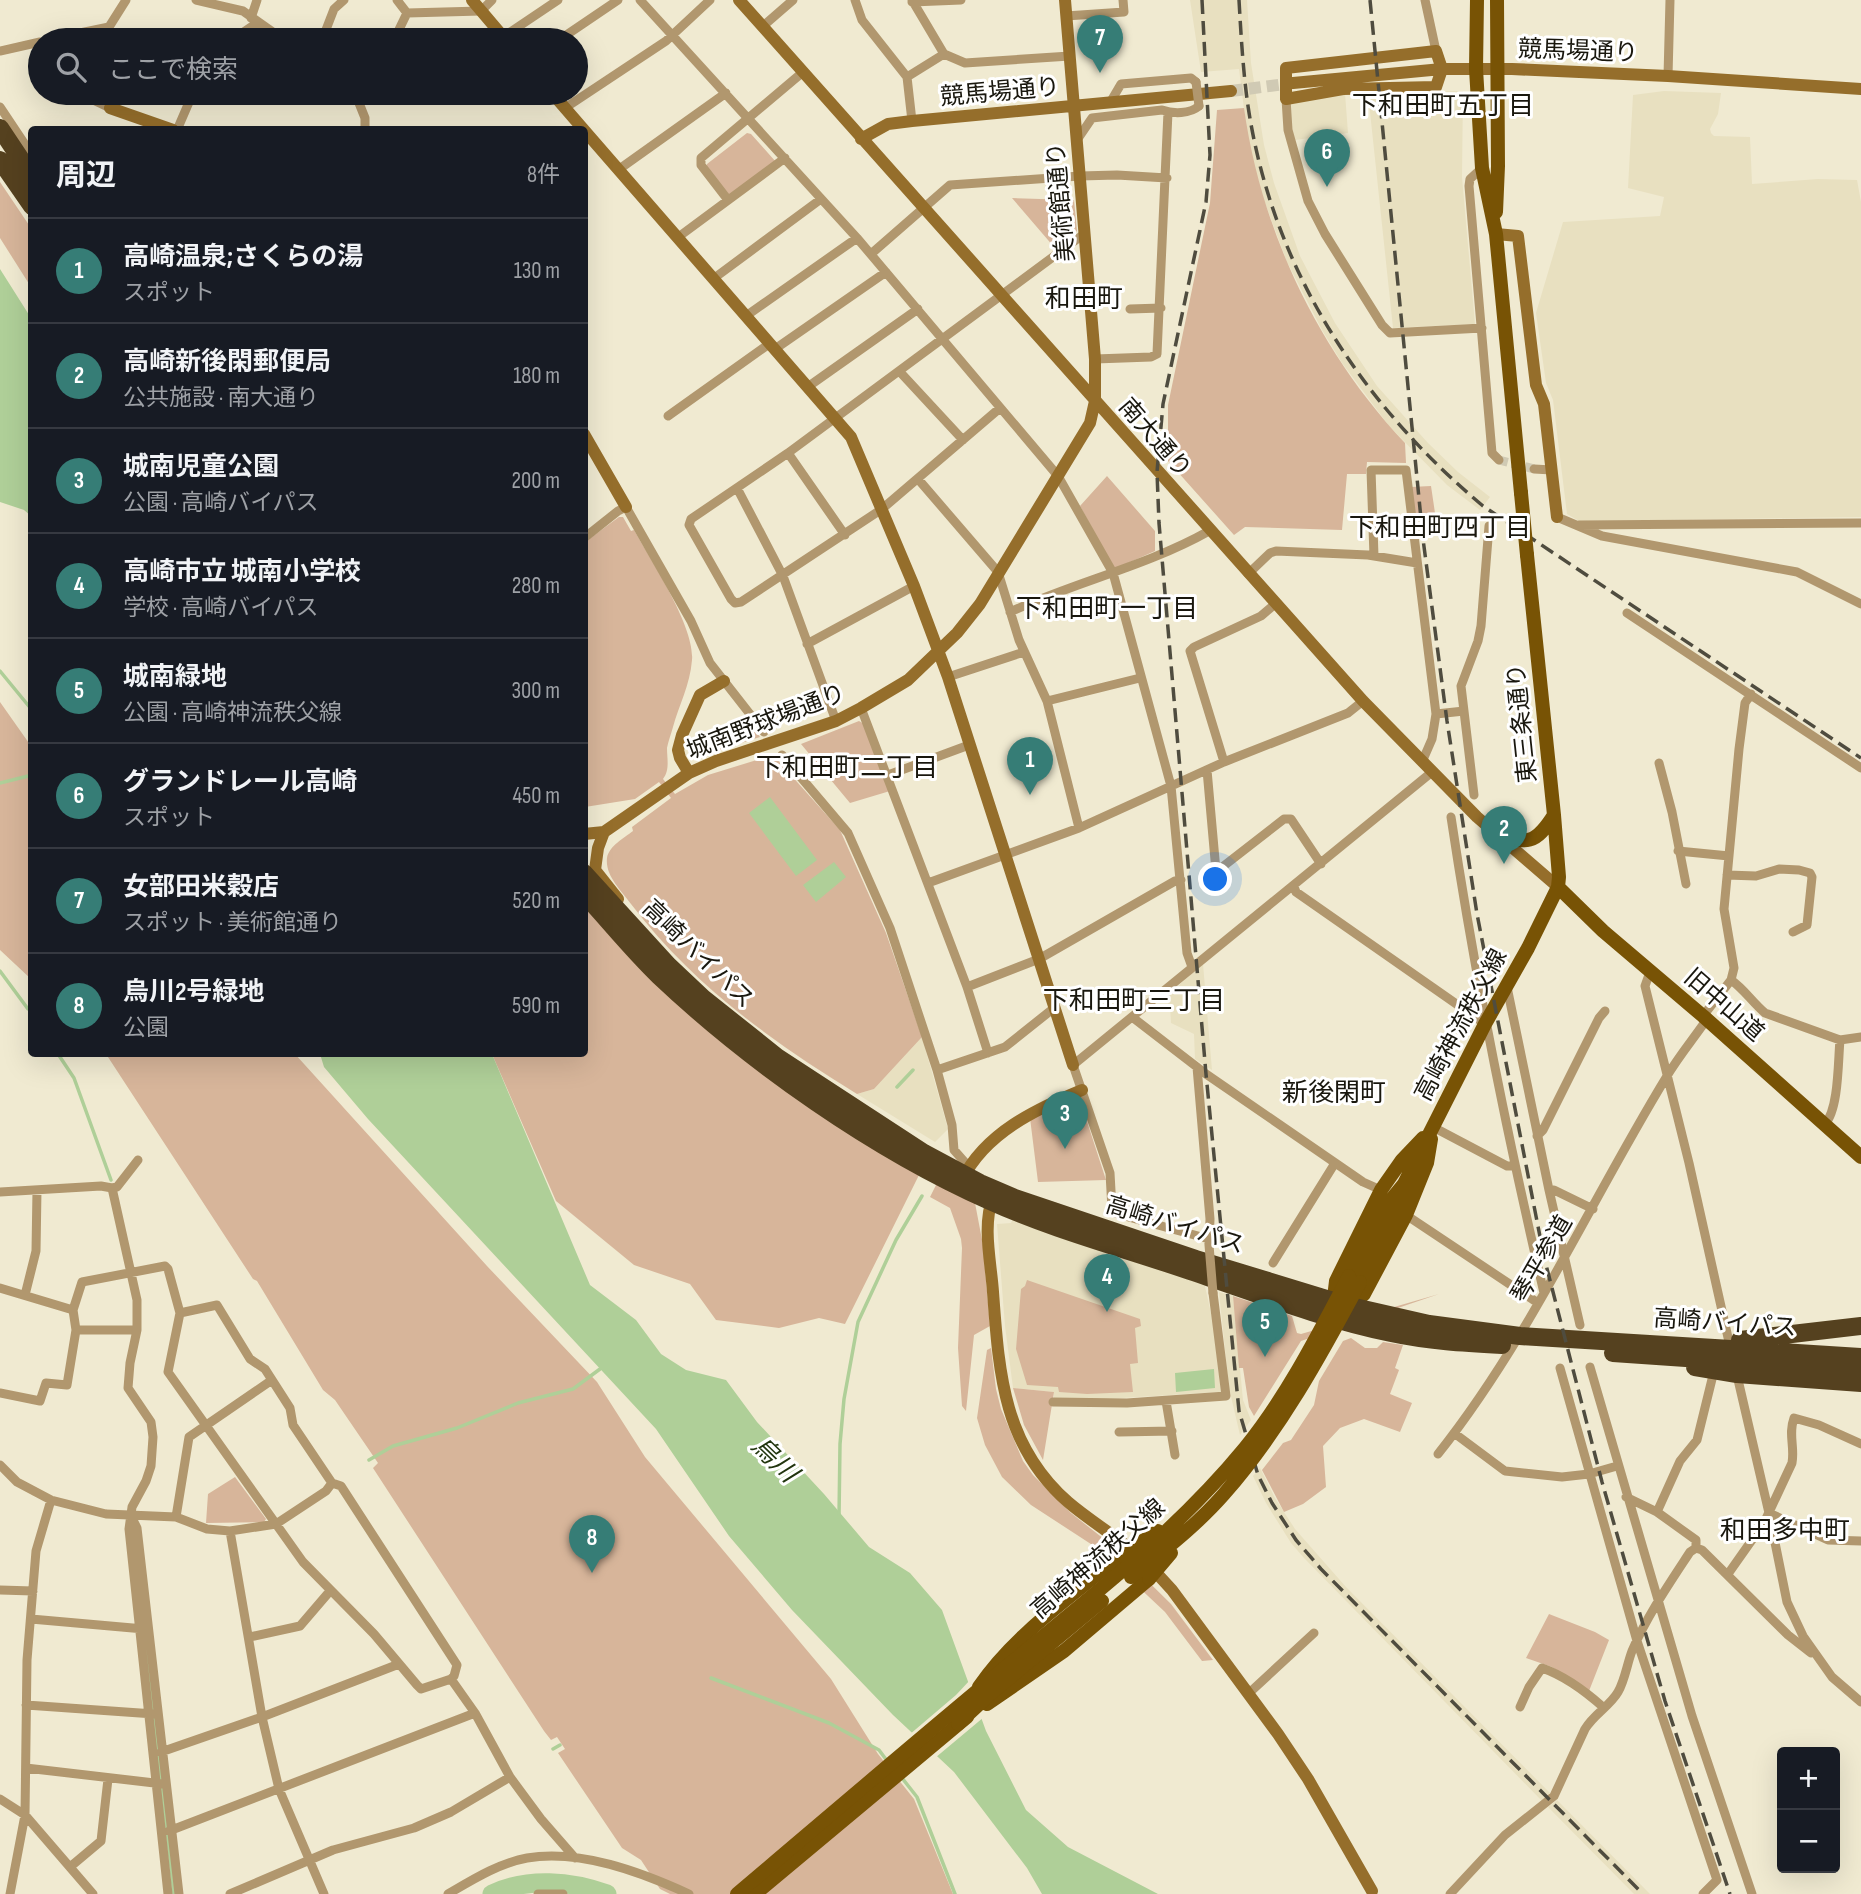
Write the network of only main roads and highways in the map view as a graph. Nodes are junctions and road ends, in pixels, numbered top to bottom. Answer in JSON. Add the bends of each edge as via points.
{"nodes":[{"id":1,"x":1477,"y":0,"type":"edge"},
{"id":2,"x":1497,"y":0,"type":"edge"},
{"id":3,"x":0,"y":128,"type":"edge"},
{"id":4,"x":0,"y":160,"type":"edge"},
{"id":5,"x":28,"y":160,"type":"edge"},
{"id":6,"x":28,"y":200,"type":"edge"},
{"id":7,"x":1496,"y":234,"type":"junction"},
{"id":8,"x":1554,"y":815,"type":"junction"},
{"id":9,"x":1495,"y":834,"type":"road end"},
{"id":10,"x":588,"y":877,"type":"edge"},
{"id":11,"x":1558,"y":887,"type":"junction"},
{"id":12,"x":588,"y":898,"type":"edge"},
{"id":13,"x":1433,"y":1127,"type":"junction"},
{"id":14,"x":1861,"y":1157,"type":"edge"},
{"id":15,"x":964,"y":1176,"type":"junction"},
{"id":16,"x":1354,"y":1279,"type":"junction"},
{"id":17,"x":1339,"y":1308,"type":"junction"},
{"id":18,"x":1861,"y":1326,"type":"edge"},
{"id":19,"x":1656,"y":1349,"type":"junction"},
{"id":20,"x":1732,"y":1356,"type":"junction"},
{"id":21,"x":1861,"y":1357,"type":"edge"},
{"id":22,"x":1861,"y":1370,"type":"edge"},
{"id":23,"x":1300,"y":1378,"type":"junction"},
{"id":24,"x":1861,"y":1383,"type":"edge"},
{"id":25,"x":976,"y":1692,"type":"junction"},
{"id":26,"x":958,"y":1724,"type":"junction"},
{"id":27,"x":737,"y":1894,"type":"edge"},
{"id":28,"x":755,"y":1894,"type":"edge"}],
"edges":[{"from":1,"to":7,"type":"main road","via":[[1482,168]]},
{"from":2,"to":7,"type":"main road"},
{"from":3,"to":5,"type":"highway"},
{"from":4,"to":6,"type":"highway"},
{"from":7,"to":8,"type":"main road","name":"東三条通り","bridge":true},
{"from":8,"to":9,"type":"main road","via":[[1543,833],[1531,841]]},
{"from":8,"to":11,"type":"main road","name":"東三条通り"},
{"from":10,"to":15,"type":"highway","name":"高崎バイパス","via":[[703,998],[777,1057]]},
{"from":11,"to":13,"type":"main road","name":"高崎神流秩父線"},
{"from":11,"to":14,"type":"main road","name":"旧中山道"},
{"from":12,"to":15,"type":"highway","name":"高崎バイパス","via":[[657,974],[754,1057],[860,1130]]},
{"from":13,"to":16,"type":"main road","name":"高崎神流秩父線","via":[[1404,1184],[1386,1206]]},
{"from":13,"to":17,"type":"main road","via":[[1381,1190],[1336,1281]]},
{"from":13,"to":17,"type":"main road","via":[[1427,1163],[1406,1215],[1364,1294]]},
{"from":15,"to":17,"type":"highway","name":"高崎バイパス","via":[[993,1196],[1054,1225]]},
{"from":16,"to":25,"type":"main road","name":"高崎神流秩父線","bridge":true,"via":[[1279,1401],[1208,1490],[1124,1571]]},
{"from":16,"to":26,"type":"main road","name":"高崎神流秩父線","bridge":true,"via":[[1289,1409],[1223,1496]]},
{"from":17,"to":19,"type":"highway","name":"高崎バイパス","via":[[1361,1326],[1415,1338]]},
{"from":17,"to":23,"type":"main road"},
{"from":18,"to":20,"type":"highway"},
{"from":19,"to":20,"type":"highway","name":"高崎バイパス"},
{"from":19,"to":20,"type":"highway","via":[[1682,1365],[1714,1371]]},
{"from":20,"to":21,"type":"highway","name":"高崎バイパス"},
{"from":20,"to":22,"type":"highway","name":"高崎バイパス"},
{"from":20,"to":24,"type":"highway"},
{"from":23,"to":25,"type":"main road","bridge":true,"via":[[1207,1494],[1121,1555],[1021,1638]]},
{"from":23,"to":26,"type":"main road","bridge":true,"via":[[1259,1446],[1149,1579],[1064,1651]]},
{"from":25,"to":27,"type":"main road","name":"高崎神流秩父線","bridge":true},
{"from":26,"to":28,"type":"main road","name":"高崎神流秩父線"}]}
